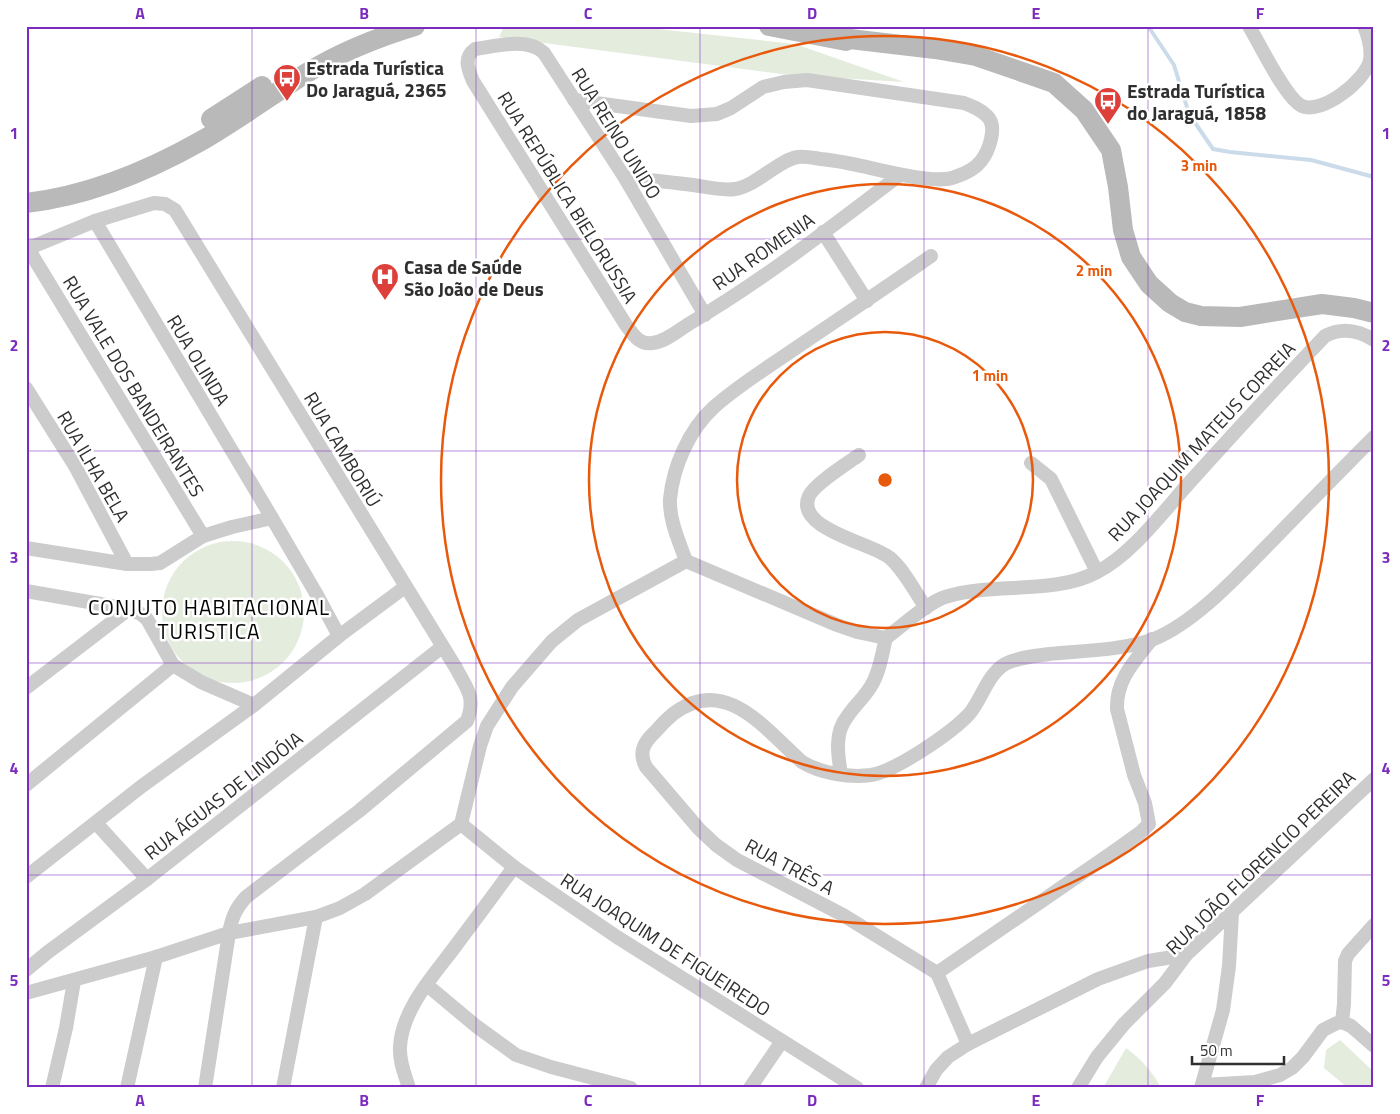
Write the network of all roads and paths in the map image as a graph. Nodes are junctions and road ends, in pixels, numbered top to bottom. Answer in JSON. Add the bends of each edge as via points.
{"nodes":[{"id":1,"x":385,"y":26,"type":"edge"},
{"id":2,"x":416,"y":26,"type":"edge"},
{"id":3,"x":770,"y":26,"type":"edge"},
{"id":4,"x":1249,"y":26,"type":"edge"},
{"id":5,"x":1364,"y":26,"type":"edge"},
{"id":6,"x":468,"y":68,"type":"joint"},
{"id":7,"x":574,"y":100,"type":"junction"},
{"id":8,"x":900,"y":176,"type":"junction"},
{"id":9,"x":626,"y":178,"type":"junction"},
{"id":10,"x":26,"y":190,"type":"edge"},
{"id":11,"x":26,"y":203,"type":"edge"},
{"id":12,"x":95,"y":221,"type":"junction"},
{"id":13,"x":823,"y":232,"type":"junction"},
{"id":14,"x":30,"y":254,"type":"edge"},
{"id":15,"x":931,"y":256,"type":"dead end"},
{"id":16,"x":867,"y":300,"type":"junction"},
{"id":17,"x":1374,"y":313,"type":"edge"},
{"id":18,"x":705,"y":315,"type":"junction"},
{"id":19,"x":1374,"y":340,"type":"edge"},
{"id":20,"x":642,"y":342,"type":"joint"},
{"id":21,"x":26,"y":388,"type":"edge"},
{"id":22,"x":1374,"y":437,"type":"edge"},
{"id":23,"x":860,"y":455,"type":"dead end"},
{"id":24,"x":1031,"y":463,"type":"dead end"},
{"id":25,"x":272,"y":518,"type":"junction"},
{"id":26,"x":204,"y":536,"type":"junction"},
{"id":27,"x":27,"y":547,"type":"edge"},
{"id":28,"x":686,"y":561,"type":"junction"},
{"id":29,"x":127,"y":564,"type":"junction"},
{"id":30,"x":1097,"y":572,"type":"junction"},
{"id":31,"x":405,"y":587,"type":"junction"},
{"id":32,"x":28,"y":593,"type":"edge"},
{"id":33,"x":926,"y":608,"type":"junction"},
{"id":34,"x":129,"y":610,"type":"junction"},
{"id":35,"x":339,"y":636,"type":"junction"},
{"id":36,"x":886,"y":638,"type":"junction"},
{"id":37,"x":1152,"y":639,"type":"junction"},
{"id":38,"x":442,"y":647,"type":"junction"},
{"id":39,"x":173,"y":665,"type":"junction"},
{"id":40,"x":26,"y":688,"type":"edge"},
{"id":41,"x":254,"y":705,"type":"junction"},
{"id":42,"x":841,"y":774,"type":"junction"},
{"id":43,"x":1374,"y":779,"type":"edge"},
{"id":44,"x":26,"y":785,"type":"edge"},
{"id":45,"x":96,"y":823,"type":"junction"},
{"id":46,"x":461,"y":824,"type":"junction"},
{"id":47,"x":514,"y":867,"type":"junction"},
{"id":48,"x":26,"y":877,"type":"edge"},
{"id":49,"x":147,"y":879,"type":"junction"},
{"id":50,"x":1232,"y":913,"type":"junction"},
{"id":51,"x":316,"y":917,"type":"junction"},
{"id":52,"x":1374,"y":925,"type":"edge"},
{"id":53,"x":229,"y":933,"type":"junction"},
{"id":54,"x":1186,"y":955,"type":"junction"},
{"id":55,"x":156,"y":957,"type":"junction"},
{"id":56,"x":26,"y":970,"type":"edge"},
{"id":57,"x":937,"y":973,"type":"junction"},
{"id":58,"x":74,"y":981,"type":"junction"},
{"id":59,"x":427,"y":985,"type":"junction"},
{"id":60,"x":26,"y":993,"type":"edge"},
{"id":61,"x":1342,"y":1022,"type":"junction"},
{"id":62,"x":782,"y":1041,"type":"junction"},
{"id":63,"x":968,"y":1044,"type":"junction"},
{"id":64,"x":1374,"y":1046,"type":"edge"},
{"id":65,"x":1201,"y":1086,"type":"edge"},
{"id":66,"x":52,"y":1088,"type":"edge"},
{"id":67,"x":128,"y":1088,"type":"edge"},
{"id":68,"x":205,"y":1088,"type":"edge"},
{"id":69,"x":283,"y":1088,"type":"edge"},
{"id":70,"x":409,"y":1088,"type":"edge"},
{"id":71,"x":631,"y":1088,"type":"edge"},
{"id":72,"x":750,"y":1088,"type":"edge"},
{"id":73,"x":857,"y":1088,"type":"edge"},
{"id":74,"x":926,"y":1088,"type":"edge"},
{"id":75,"x":1078,"y":1088,"type":"edge"}],
"edges":[{"from":1,"to":10,"type":"main road","via":[[318,52],[196,130],[127,164],[89,178]]},
{"from":2,"to":11,"type":"main road","via":[[339,55],[163,161],[78,192]]},
{"from":3,"to":17,"type":"main road","via":[[936,63],[1054,84],[1084,110],[1111,150],[1123,230],[1131,257],[1149,284],[1185,312],[1201,316],[1240,317],[1322,304]]},
{"from":4,"to":5,"type":"street","via":[[1284,88],[1301,106],[1310,108],[1322,106],[1349,88],[1364,73],[1370,61],[1370,49]]},
{"from":6,"to":7,"type":"street","name":"RUA REINO UNIDO","via":[[467,58],[476,49],[518,44],[539,48]]},
{"from":6,"to":20,"type":"street","name":"RUA REPÚBLICA BIELORUSSIA","via":[[473,81],[626,325]]},
{"from":7,"to":8,"type":"street","via":[[690,116],[717,114],[764,87],[807,80],[964,103],[987,116],[991,123],[988,147],[980,162],[968,172],[953,178]]},
{"from":7,"to":9,"type":"street","name":"RUA REINO UNIDO"},
{"from":8,"to":9,"type":"street","via":[[836,160],[798,157],[734,190]]},
{"from":8,"to":13,"type":"street","name":"RUA ROMENIA"},
{"from":9,"to":18,"type":"street","name":"RUA REINO UNIDO"},
{"from":12,"to":14,"type":"street"},
{"from":12,"to":25,"type":"street","name":"RUA OLINDA"},
{"from":12,"to":31,"type":"street","name":"RUA CAMBORIÚ","via":[[154,203],[165,204],[175,210]]},
{"from":13,"to":16,"type":"street"},
{"from":13,"to":18,"type":"street","name":"RUA ROMENIA"},
{"from":14,"to":26,"type":"street","name":"RUA VALE DOS BANDEIRANTES"},
{"from":15,"to":16,"type":"street"},
{"from":16,"to":28,"type":"street","via":[[712,408],[695,430],[682,454],[670,500],[672,519]]},
{"from":18,"to":20,"type":"street","name":"RUA ROMENIA","via":[[660,342]]},
{"from":19,"to":30,"type":"street","name":"RUA JOAQUIM MATEUS CORREIA","via":[[1354,331],[1342,330],[1325,336],[1145,532],[1122,555]]},
{"from":21,"to":29,"type":"street","name":"RUA ILHA BELA","via":[[75,466]]},
{"from":22,"to":37,"type":"street","via":[[1239,574],[1190,618]]},
{"from":23,"to":33,"type":"street","via":[[817,486],[809,495],[808,510],[831,531],[889,558]]},
{"from":24,"to":30,"type":"street","via":[[1051,479]]},
{"from":25,"to":26,"type":"street"},
{"from":25,"to":35,"type":"street","name":"RUA OLINDA"},
{"from":26,"to":29,"type":"street","via":[[160,562]]},
{"from":27,"to":29,"type":"street"},
{"from":28,"to":36,"type":"street","via":[[837,625]]},
{"from":28,"to":46,"type":"street","via":[[578,620],[552,641],[512,687],[487,726]]},
{"from":30,"to":33,"type":"street","name":"RUA JOAQUIM MATEUS CORREIA","via":[[1066,583],[959,594],[943,598]]},
{"from":31,"to":35,"type":"street"},
{"from":31,"to":38,"type":"street","name":"RUA CAMBORIÚ"},
{"from":32,"to":34,"type":"street"},
{"from":33,"to":36,"type":"street","name":"RUA JOAQUIM MATEUS CORREIA"},
{"from":34,"to":39,"type":"street","via":[[147,619]]},
{"from":34,"to":40,"type":"street"},
{"from":35,"to":41,"type":"street"},
{"from":36,"to":42,"type":"street","via":[[872,685],[845,719],[840,733]]},
{"from":37,"to":42,"type":"street","via":[[1014,660],[1003,665],[992,677],[971,712],[958,725],[918,753],[871,775]]},
{"from":37,"to":57,"type":"street","via":[[1127,670],[1116,697],[1149,824]]},
{"from":38,"to":49,"type":"street","name":"RUA ÁGUAS DE LINDÓIA"},
{"from":38,"to":53,"type":"street","name":"RUA CAMBORIÚ","via":[[472,701],[467,721],[359,811],[246,897],[236,908]]},
{"from":39,"to":41,"type":"street","via":[[201,682]]},
{"from":39,"to":44,"type":"street"},
{"from":41,"to":45,"type":"street"},
{"from":42,"to":57,"type":"street","name":"RUA TRÊS A","via":[[810,768],[750,714],[728,702],[709,699],[694,702],[673,714],[647,739],[642,753],[646,767],[716,845],[737,860],[844,915]]},
{"from":43,"to":50,"type":"street","name":"RUA JOÃO FLORENCIO PEREIRA"},
{"from":45,"to":48,"type":"street"},
{"from":45,"to":49,"type":"street"},
{"from":46,"to":47,"type":"street","name":"RUA JOAQUIM DE FIGUEIREDO"},
{"from":46,"to":51,"type":"street","via":[[365,894]]},
{"from":47,"to":59,"type":"street"},
{"from":47,"to":62,"type":"street","name":"RUA JOAQUIM DE FIGUEIREDO","via":[[616,938]]},
{"from":49,"to":56,"type":"street","name":"RUA ÁGUAS DE LINDÓIA"},
{"from":50,"to":54,"type":"street","name":"RUA JOÃO FLORENCIO PEREIRA"},
{"from":50,"to":65,"type":"street","via":[[1223,1010]]},
{"from":51,"to":53,"type":"street"},
{"from":51,"to":69,"type":"street"},
{"from":52,"to":61,"type":"street","via":[[1345,961]]},
{"from":53,"to":55,"type":"street"},
{"from":53,"to":68,"type":"street"},
{"from":54,"to":63,"type":"street","via":[[1148,961],[1098,979]]},
{"from":54,"to":75,"type":"street","name":"RUA JOÃO FLORENCIO PEREIRA","via":[[1165,983],[1097,1057]]},
{"from":55,"to":58,"type":"street"},
{"from":55,"to":67,"type":"street"},
{"from":57,"to":63,"type":"street"},
{"from":58,"to":60,"type":"street"},
{"from":58,"to":66,"type":"street"},
{"from":59,"to":70,"type":"street","via":[[411,1009],[402,1033],[400,1059]]},
{"from":59,"to":71,"type":"street","via":[[516,1055]]},
{"from":61,"to":64,"type":"street"},
{"from":61,"to":65,"type":"street","via":[[1324,1030],[1303,1057],[1280,1075],[1255,1082]]},
{"from":62,"to":72,"type":"street"},
{"from":62,"to":73,"type":"street","name":"RUA JOAQUIM DE FIGUEIREDO"},
{"from":63,"to":74,"type":"street","via":[[948,1057]]}]}
